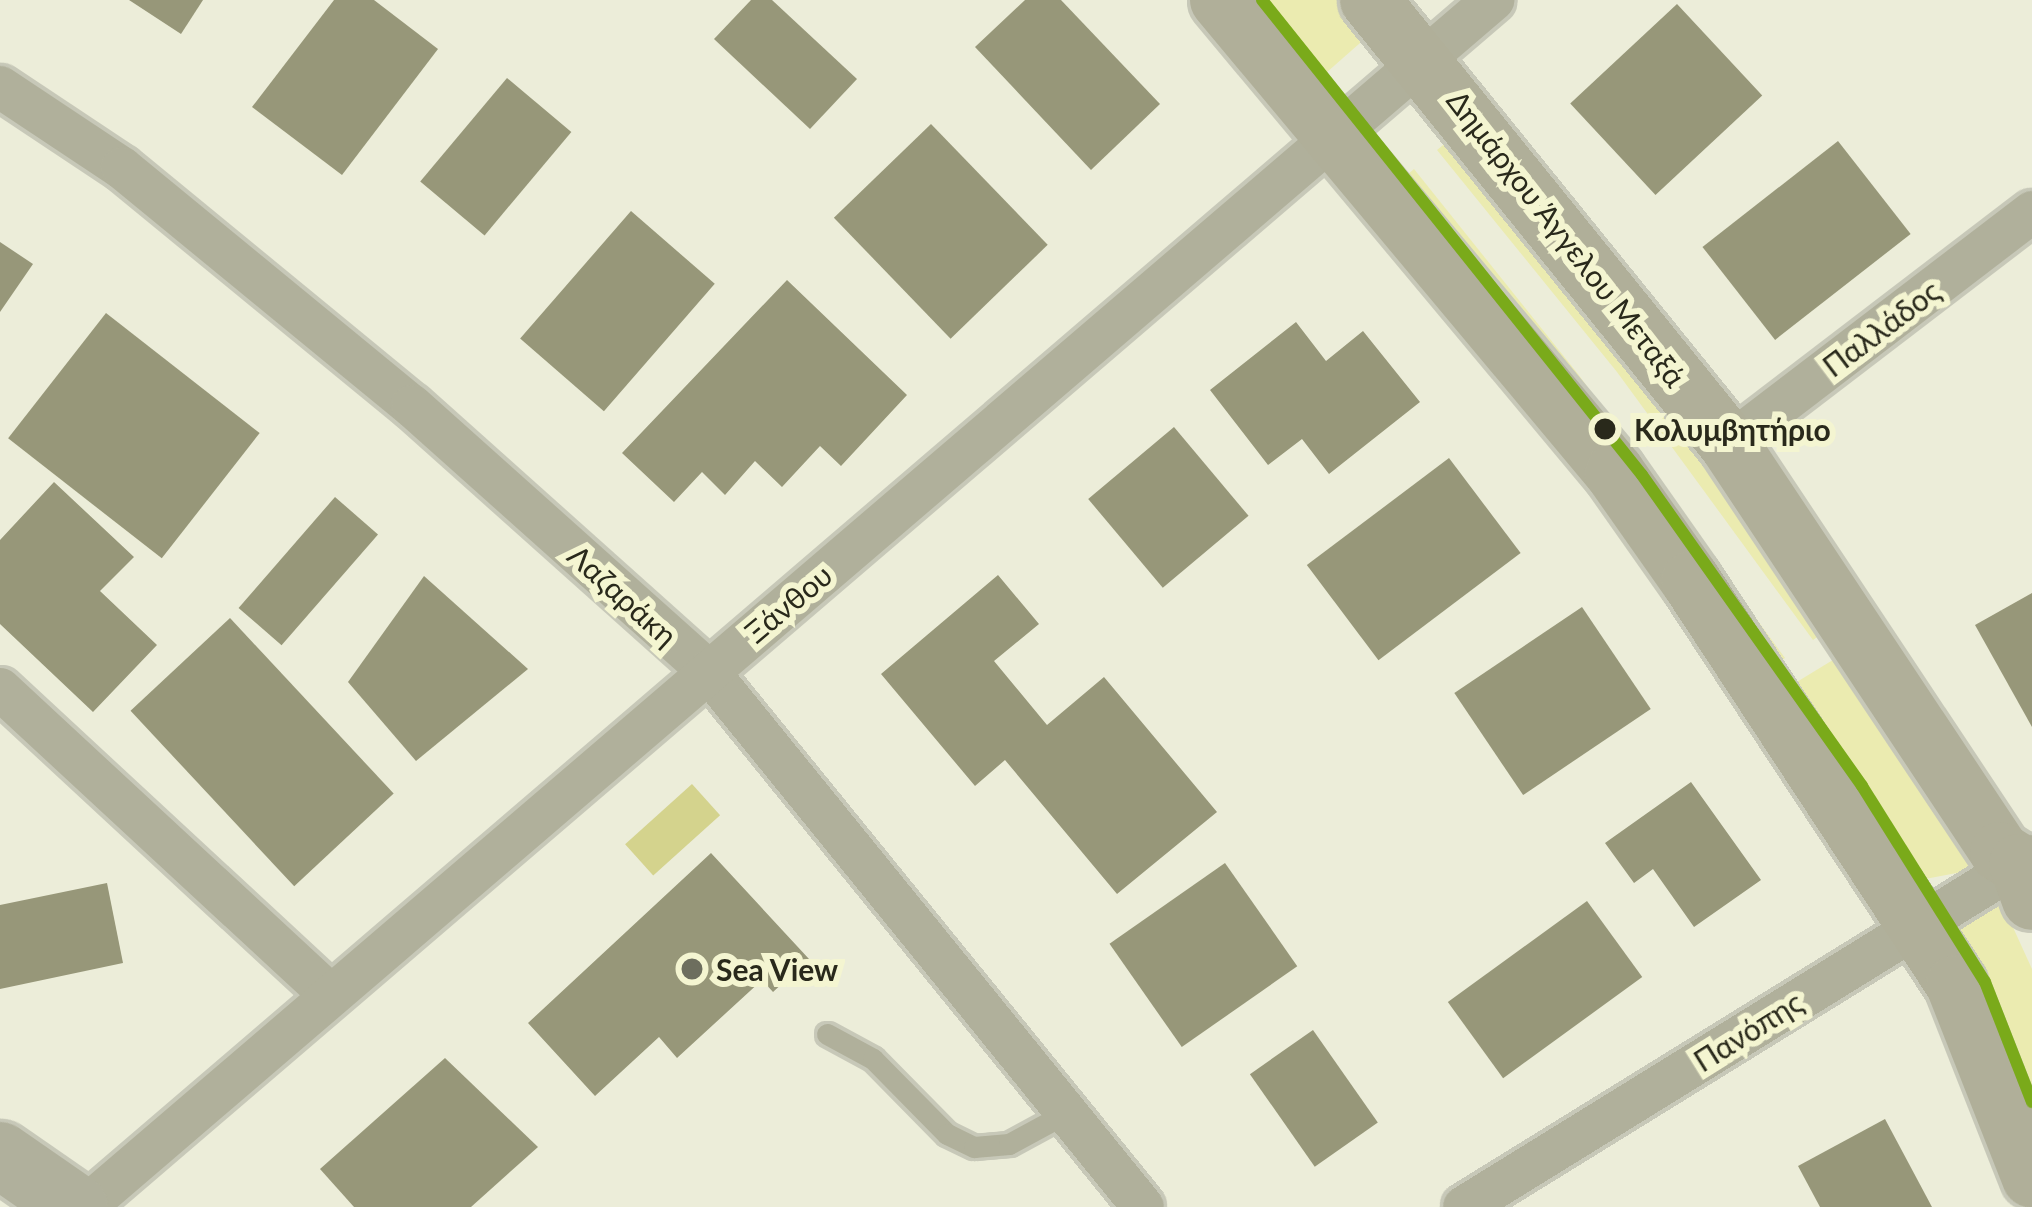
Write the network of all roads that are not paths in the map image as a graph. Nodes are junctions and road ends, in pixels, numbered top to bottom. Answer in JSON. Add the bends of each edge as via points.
{"nodes":[{"id":1,"x":1220,"y":0,"type":"edge"},
{"id":2,"x":1370,"y":0,"type":"edge"},
{"id":3,"x":1492,"y":0,"type":"edge"},
{"id":4,"x":1424,"y":57,"type":"junction"},
{"id":5,"x":0,"y":87,"type":"edge"},
{"id":6,"x":1339,"y":134,"type":"junction"},
{"id":7,"x":2032,"y":212,"type":"edge"},
{"id":8,"x":1729,"y":444,"type":"junction"},
{"id":9,"x":708,"y":671,"type":"junction"},
{"id":10,"x":0,"y":689,"type":"edge"},
{"id":11,"x":2027,"y":873,"type":"edge"},
{"id":12,"x":1916,"y":926,"type":"junction"},
{"id":13,"x":331,"y":995,"type":"junction"},
{"id":14,"x":827,"y":1034,"type":"dead end"},
{"id":15,"x":1066,"y":1112,"type":"junction"},
{"id":16,"x":0,"y":1155,"type":"edge"},
{"id":17,"x":2032,"y":1178,"type":"edge"},
{"id":18,"x":75,"y":1207,"type":"edge"},
{"id":19,"x":85,"y":1207,"type":"edge"},
{"id":20,"x":1143,"y":1207,"type":"edge"},
{"id":21,"x":1464,"y":1207,"type":"edge"}],
"edges":[{"from":1,"to":6,"type":"street"},
{"from":2,"to":4,"type":"street","name":"Δημάρχου Άγγελου Μεταξά"},
{"from":3,"to":4,"type":"street","name":"Ξάνθου"},
{"from":4,"to":6,"type":"street","name":"Ξάνθου"},
{"from":4,"to":8,"type":"street","name":"Δημάρχου Άγγελου Μεταξά"},
{"from":5,"to":9,"type":"street","name":"Λαζαράκη","via":[[122,169],[394,391]]},
{"from":6,"to":9,"type":"street","name":"Ξάνθου"},
{"from":6,"to":12,"type":"street","via":[[1615,473]]},
{"from":7,"to":8,"type":"street","name":"Παλλάδος"},
{"from":8,"to":11,"type":"street","name":"Δημάρχου Άγγελου Μεταξά","via":[[2000,852]]},
{"from":9,"to":13,"type":"street","name":"Ξάνθου"},
{"from":9,"to":15,"type":"street","name":"Λαζαράκη"},
{"from":10,"to":13,"type":"street"},
{"from":11,"to":12,"type":"street","name":"Πανόπης"},
{"from":12,"to":17,"type":"street","via":[[1956,985]]},
{"from":12,"to":21,"type":"street","name":"Πανόπης"},
{"from":13,"to":19,"type":"street","name":"Ξάνθου"},
{"from":14,"to":15,"type":"lane","via":[[873,1059],[947,1134],[974,1147],[1009,1144]]},
{"from":15,"to":20,"type":"street","name":"Λαζαράκη"},
{"from":16,"to":18,"type":"highway"}]}
